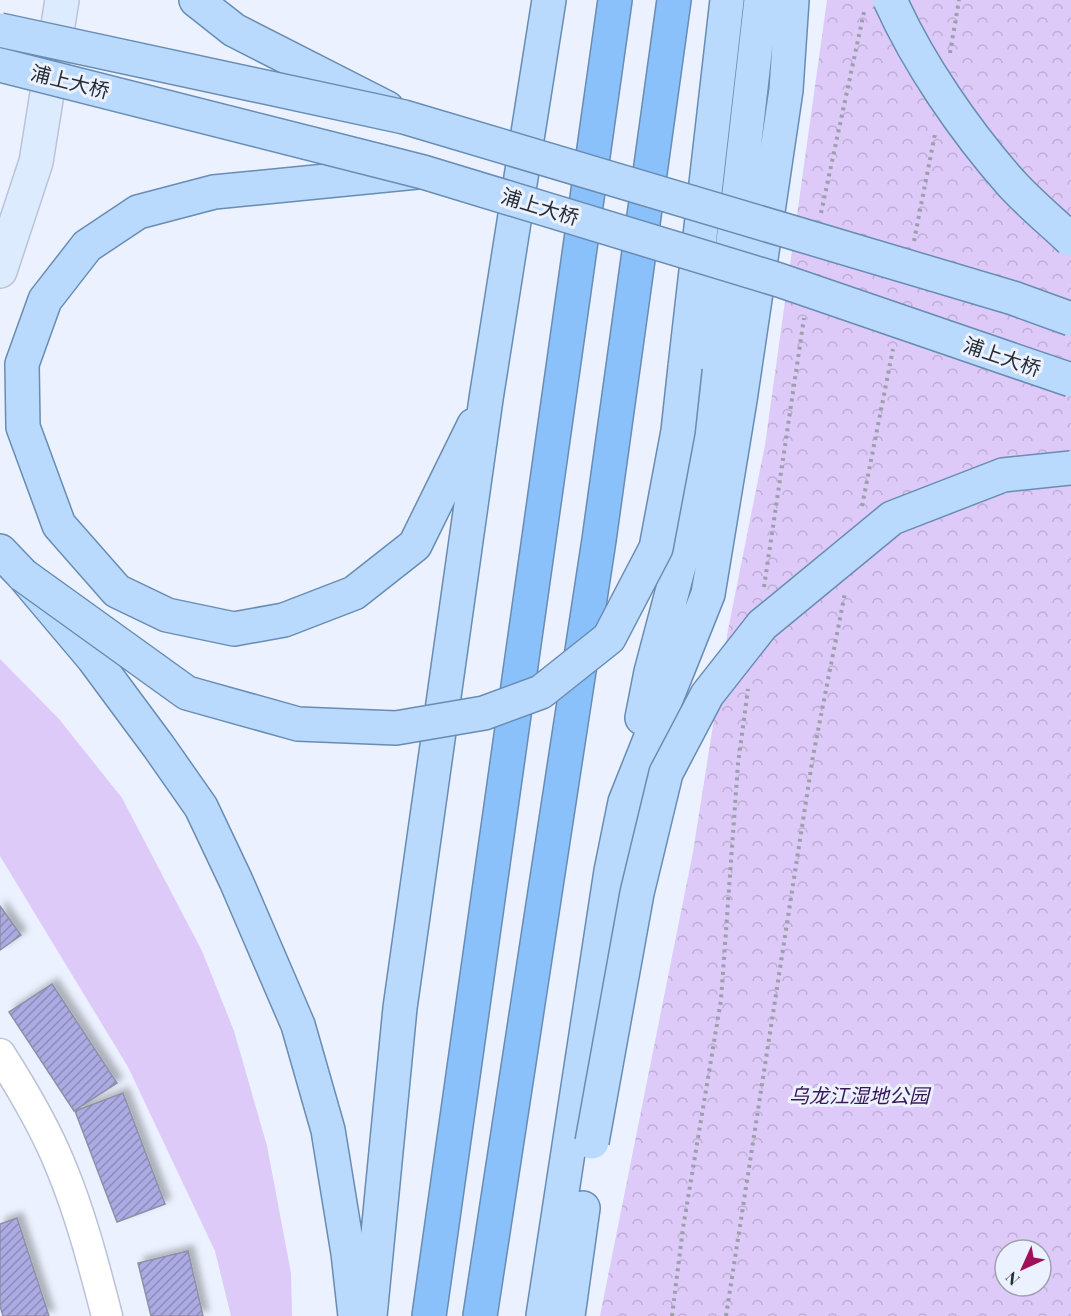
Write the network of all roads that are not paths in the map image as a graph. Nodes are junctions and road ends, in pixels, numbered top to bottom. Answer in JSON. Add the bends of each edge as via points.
{"nodes":[{"id":1,"x":62,"y":0,"type":"edge"},
{"id":2,"x":196,"y":0,"type":"edge"},
{"id":3,"x":532,"y":0,"type":"edge"},
{"id":4,"x":549,"y":0,"type":"edge"},
{"id":5,"x":615,"y":0,"type":"edge"},
{"id":6,"x":674,"y":0,"type":"edge"},
{"id":7,"x":727,"y":0,"type":"edge"},
{"id":8,"x":761,"y":0,"type":"edge"},
{"id":9,"x":792,"y":0,"type":"edge"},
{"id":10,"x":890,"y":0,"type":"edge"},
{"id":11,"x":0,"y":30,"type":"edge"},
{"id":12,"x":0,"y":64,"type":"edge"},
{"id":13,"x":533,"y":113,"type":"junction"},
{"id":14,"x":404,"y":117,"type":"junction"},
{"id":15,"x":423,"y":172,"type":"junction"},
{"id":16,"x":1071,"y":240,"type":"edge"},
{"id":17,"x":0,"y":270,"type":"edge"},
{"id":18,"x":1071,"y":319,"type":"edge"},
{"id":19,"x":1071,"y":380,"type":"edge"},
{"id":20,"x":486,"y":399,"type":"junction"},
{"id":21,"x":1071,"y":468,"type":"edge"},
{"id":22,"x":0,"y":551,"type":"edge"},
{"id":23,"x":23,"y":575,"type":"junction"},
{"id":24,"x":625,"y":802,"type":"junction"},
{"id":25,"x":0,"y":1054,"type":"edge"},
{"id":26,"x":107,"y":1316,"type":"edge"},
{"id":27,"x":355,"y":1316,"type":"edge"},
{"id":28,"x":370,"y":1316,"type":"edge"},
{"id":29,"x":429,"y":1316,"type":"edge"},
{"id":30,"x":480,"y":1316,"type":"edge"},
{"id":31,"x":543,"y":1316,"type":"edge"},
{"id":32,"x":568,"y":1316,"type":"edge"}],
"edges":[{"from":1,"to":17,"type":"street","via":[[36,162]]},
{"from":2,"to":14,"type":"main road","bridge":true,"via":[[234,30]]},
{"from":3,"to":13,"type":"main road"},
{"from":4,"to":13,"type":"main road"},
{"from":5,"to":29,"type":"highway"},
{"from":6,"to":30,"type":"highway","via":[[599,540]]},
{"from":7,"to":23,"type":"main road","bridge":true,"via":[[678,431],[656,548],[609,638],[541,692],[484,712],[396,728],[298,724],[187,693]]},
{"from":8,"to":24,"type":"main road","via":[[704,471],[651,672]]},
{"from":9,"to":24,"type":"main road","via":[[786,90],[708,594]]},
{"from":10,"to":16,"type":"main road","bridge":true,"via":[[905,35],[958,115],[1012,184]]},
{"from":11,"to":14,"type":"main road","bridge":true},
{"from":12,"to":15,"type":"main road","name":"浦上大桥","bridge":true},
{"from":13,"to":20,"type":"main road"},
{"from":14,"to":18,"type":"main road","bridge":true,"via":[[1013,298]]},
{"from":15,"to":19,"type":"main road","name":"浦上大桥","bridge":true,"via":[[779,280]]},
{"from":15,"to":20,"type":"main road","via":[[214,192],[138,212],[87,246],[45,300],[22,364],[22,427],[59,525],[117,591],[167,615],[234,629],[284,620],[354,593],[415,545]]},
{"from":20,"to":28,"type":"main road","via":[[400,1008]]},
{"from":21,"to":32,"type":"main road","bridge":true,"via":[[1004,475],[892,518],[762,625],[707,695],[666,773],[637,893],[592,1142]]},
{"from":22,"to":23,"type":"main road"},
{"from":23,"to":27,"type":"main road","bridge":true,"via":[[93,658],[201,807],[236,881],[298,1024],[328,1130]]},
{"from":24,"to":31,"type":"main road"},
{"from":25,"to":26,"type":"street","via":[[60,1165]]}]}
